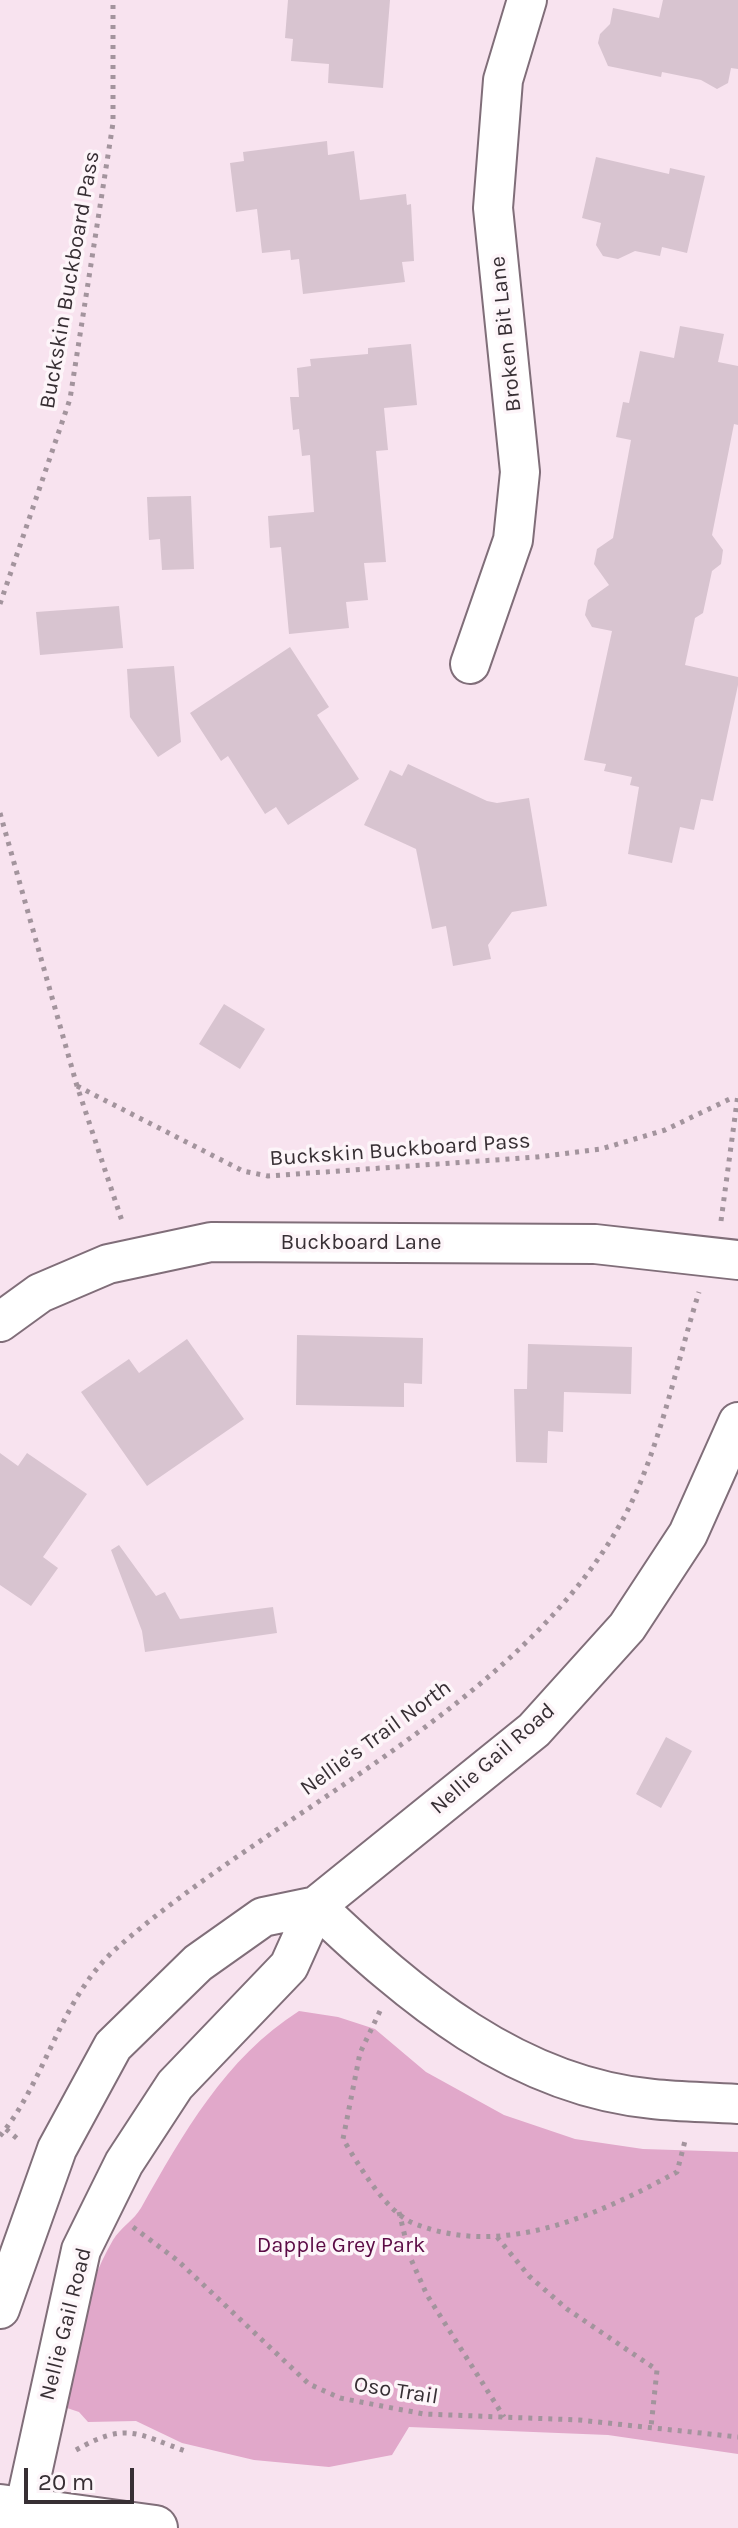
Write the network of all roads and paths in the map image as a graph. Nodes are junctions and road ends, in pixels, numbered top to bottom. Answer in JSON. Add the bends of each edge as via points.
{"nodes":[{"id":1,"x":113,"y":0,"type":"edge"},
{"id":2,"x":527,"y":0,"type":"edge"},
{"id":3,"x":0,"y":604,"type":"edge"},
{"id":4,"x":470,"y":664,"type":"dead end"},
{"id":5,"x":0,"y":813,"type":"edge"},
{"id":6,"x":77,"y":1086,"type":"junction"},
{"id":7,"x":737,"y":1095,"type":"edge"},
{"id":8,"x":721,"y":1222,"type":"dead end"},
{"id":9,"x":135,"y":1259,"type":"junction"},
{"id":10,"x":738,"y":1260,"type":"edge"},
{"id":11,"x":693,"y":1311,"type":"dead end"},
{"id":12,"x":0,"y":1322,"type":"edge"},
{"id":13,"x":738,"y":1422,"type":"edge"},
{"id":14,"x":316,"y":1906,"type":"junction"},
{"id":15,"x":399,"y":1983,"type":"junction"},
{"id":16,"x":695,"y":2101,"type":"junction"},
{"id":17,"x":738,"y":2104,"type":"edge"},
{"id":18,"x":0,"y":2136,"type":"edge"},
{"id":19,"x":399,"y":2211,"type":"junction"},
{"id":20,"x":124,"y":2222,"type":"dead end"},
{"id":21,"x":496,"y":2236,"type":"junction"},
{"id":22,"x":0,"y":2309,"type":"edge"},
{"id":23,"x":504,"y":2417,"type":"junction"},
{"id":24,"x":651,"y":2427,"type":"junction"},
{"id":25,"x":738,"y":2437,"type":"edge"},
{"id":26,"x":75,"y":2450,"type":"dead end"},
{"id":27,"x":188,"y":2452,"type":"dead end"},
{"id":28,"x":14,"y":2516,"type":"edge"},
{"id":29,"x":155,"y":2528,"type":"edge"}],
"edges":[{"from":1,"to":3,"type":"path","name":"Buckskin Buckboard Pass","via":[[113,123],[70,399]]},
{"from":2,"to":4,"type":"street","name":"Broken Bit Lane","via":[[503,80],[493,208],[520,472],[513,540]]},
{"from":5,"to":6,"type":"path"},
{"from":6,"to":7,"type":"path","name":"Buckskin Buckboard Pass","via":[[243,1171],[268,1176],[601,1149],[665,1130]]},
{"from":6,"to":9,"type":"path"},
{"from":7,"to":8,"type":"path"},
{"from":9,"to":10,"type":"street","name":"Buckboard Lane","via":[[211,1242],[595,1244]]},
{"from":9,"to":12,"type":"street","name":"Buckboard Lane","via":[[108,1264],[40,1293]]},
{"from":11,"to":18,"type":"path","name":"Nellie's Trail North","via":[[623,1519],[560,1611],[439,1717],[272,1831],[116,1949],[83,1989]]},
{"from":13,"to":14,"type":"street","name":"Nellie Gail Road","via":[[688,1534],[627,1627],[582,1679],[534,1730]]},
{"from":14,"to":15,"type":"street"},
{"from":14,"to":22,"type":"street","name":"Nellie Gail Road","via":[[263,1917],[198,1963],[113,2046],[57,2149]]},
{"from":14,"to":28,"type":"street","name":"Nellie Gail Road","via":[[289,1966],[175,2085],[124,2163],[81,2250]]},
{"from":15,"to":16,"type":"street","via":[[508,2055],[569,2081],[650,2099]]},
{"from":15,"to":19,"type":"path","via":[[360,2053],[343,2139],[368,2181]]},
{"from":16,"to":17,"type":"street"},
{"from":16,"to":21,"type":"path","via":[[677,2172],[623,2200],[549,2228]]},
{"from":19,"to":21,"type":"path","via":[[411,2222]]},
{"from":19,"to":23,"type":"path","via":[[410,2257],[427,2295]]},
{"from":20,"to":23,"type":"path","name":"Oso Trail","via":[[177,2260],[309,2384],[340,2398],[424,2414]]},
{"from":21,"to":24,"type":"path","via":[[529,2276],[567,2309],[657,2370]]},
{"from":23,"to":24,"type":"path","name":"Oso Trail"},
{"from":24,"to":25,"type":"path","name":"Oso Trail"},
{"from":26,"to":27,"type":"path","via":[[113,2431]]},
{"from":28,"to":29,"type":"main road"}]}
